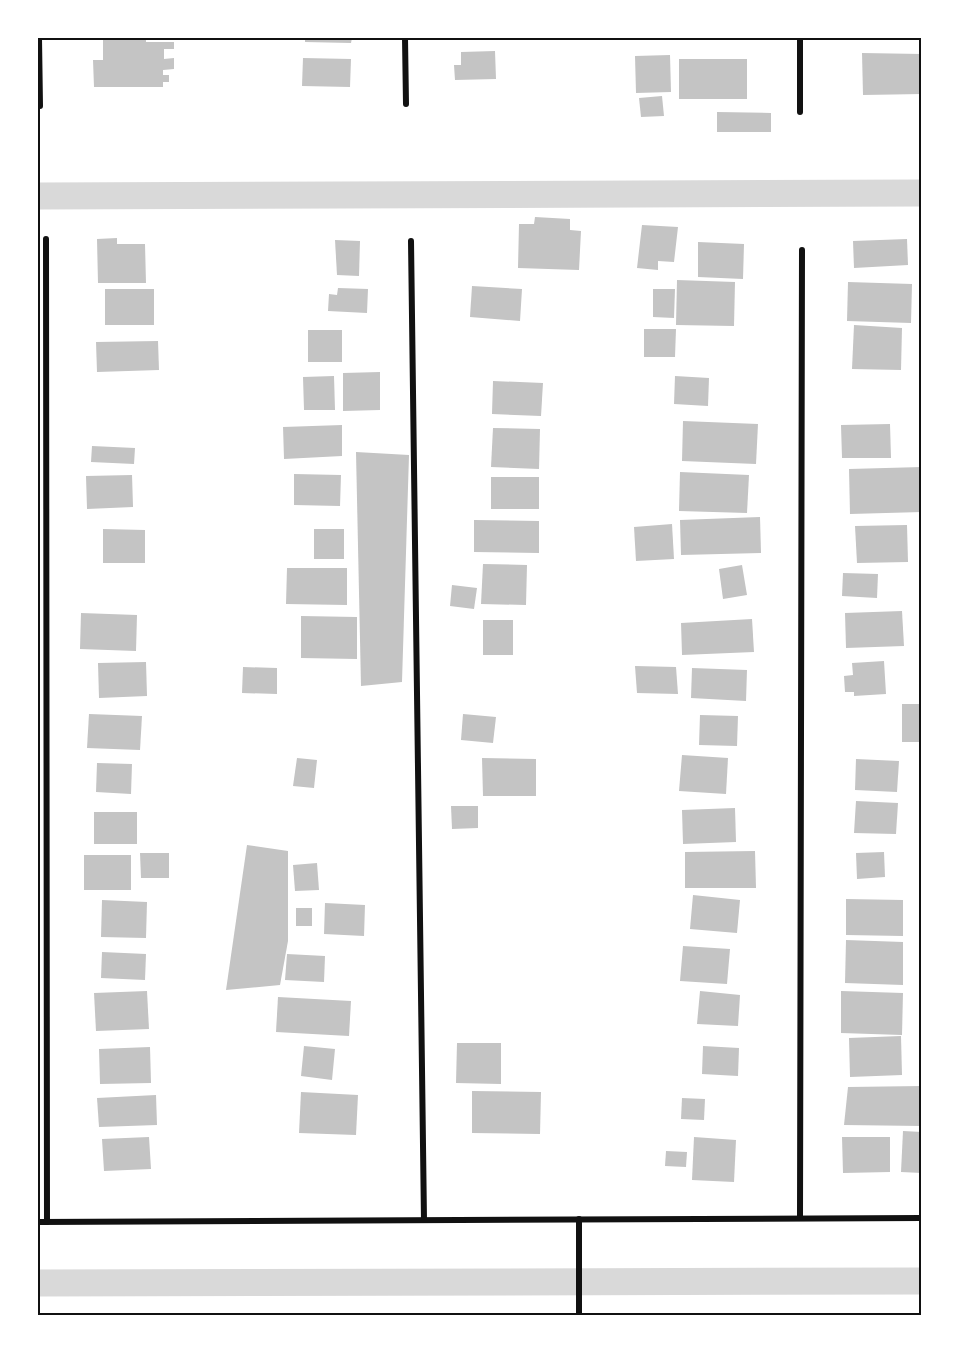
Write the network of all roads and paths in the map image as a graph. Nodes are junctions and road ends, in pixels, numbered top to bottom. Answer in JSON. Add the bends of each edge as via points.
{"nodes":[{"id":1,"x":39,"y":38,"type":"edge"},
{"id":2,"x":405,"y":38,"type":"edge"},
{"id":3,"x":800,"y":38,"type":"edge"},
{"id":4,"x":406,"y":104,"type":"dead end"},
{"id":5,"x":40,"y":106,"type":"dead end"},
{"id":6,"x":800,"y":111,"type":"dead end"},
{"id":7,"x":46,"y":239,"type":"dead end"},
{"id":8,"x":411,"y":241,"type":"dead end"},
{"id":9,"x":802,"y":250,"type":"dead end"},
{"id":10,"x":800,"y":1218,"type":"junction"},
{"id":11,"x":921,"y":1218,"type":"edge"},
{"id":12,"x":424,"y":1220,"type":"junction"},
{"id":13,"x":579,"y":1220,"type":"junction"},
{"id":14,"x":38,"y":1222,"type":"edge"},
{"id":15,"x":47,"y":1222,"type":"junction"},
{"id":16,"x":579,"y":1316,"type":"edge"}],
"edges":[{"from":1,"to":5,"type":"street"},
{"from":2,"to":4,"type":"street"},
{"from":3,"to":6,"type":"street"},
{"from":7,"to":15,"type":"street"},
{"from":8,"to":12,"type":"street"},
{"from":9,"to":10,"type":"street"},
{"from":10,"to":11,"type":"street"},
{"from":10,"to":13,"type":"street"},
{"from":12,"to":13,"type":"street"},
{"from":12,"to":15,"type":"street"},
{"from":13,"to":16,"type":"street"},
{"from":14,"to":15,"type":"street"}]}
